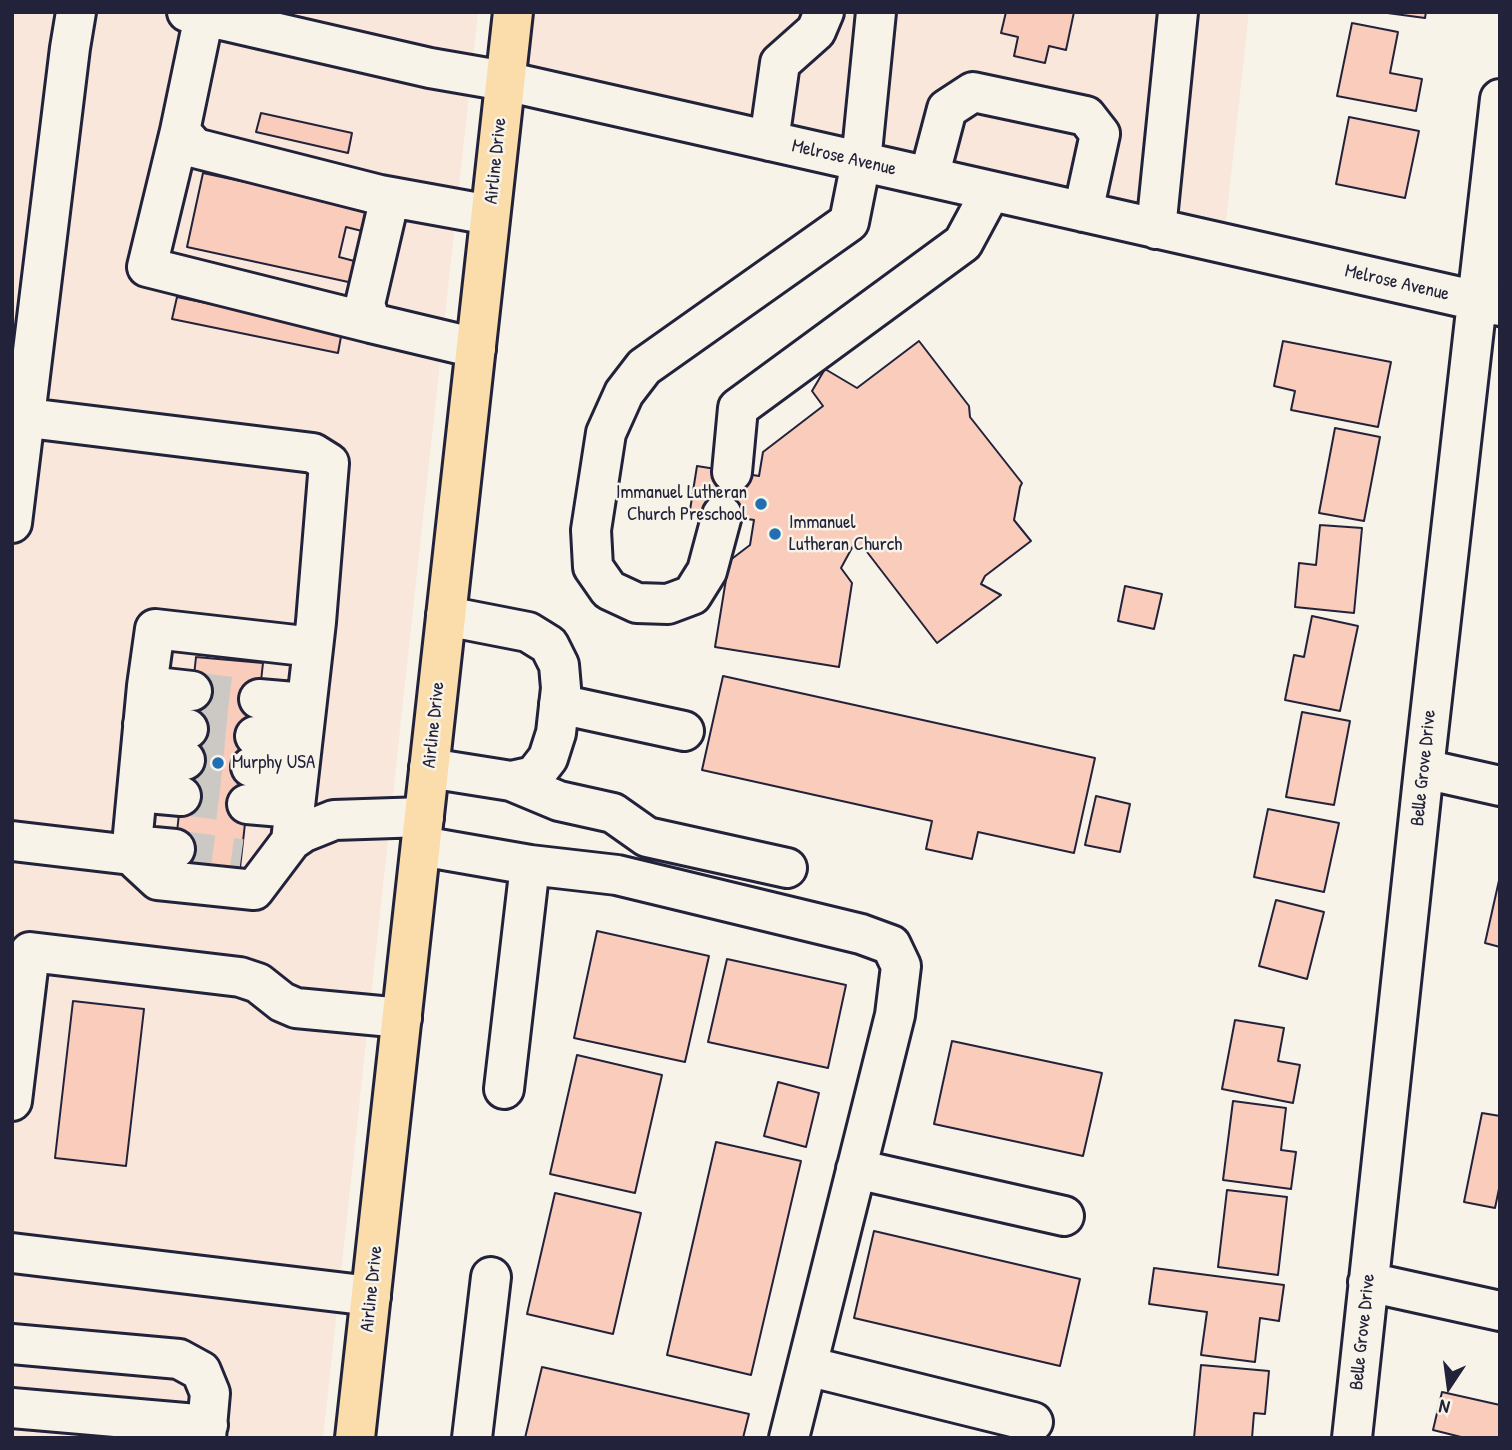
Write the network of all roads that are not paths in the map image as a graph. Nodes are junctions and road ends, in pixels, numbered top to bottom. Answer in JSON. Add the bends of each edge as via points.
{"nodes":[{"id":1,"x":76,"y":12,"type":"edge"},
{"id":2,"x":513,"y":12,"type":"edge"},
{"id":3,"x":824,"y":12,"type":"edge"},
{"id":4,"x":876,"y":12,"type":"edge"},
{"id":5,"x":1178,"y":12,"type":"edge"},
{"id":6,"x":196,"y":14,"type":"edge"},
{"id":7,"x":312,"y":26,"type":"edge"},
{"id":8,"x":505,"y":81,"type":"junction"},
{"id":9,"x":1500,"y":99,"type":"edge"},
{"id":10,"x":188,"y":139,"type":"junction"},
{"id":11,"x":769,"y":141,"type":"junction"},
{"id":12,"x":861,"y":162,"type":"junction"},
{"id":13,"x":929,"y":177,"type":"junction"},
{"id":14,"x":991,"y":191,"type":"junction"},
{"id":15,"x":390,"y":197,"type":"junction"},
{"id":16,"x":1083,"y":212,"type":"junction"},
{"id":17,"x":490,"y":215,"type":"junction"},
{"id":18,"x":1156,"y":229,"type":"junction"},
{"id":19,"x":1489,"y":304,"type":"edge"},
{"id":20,"x":371,"y":323,"type":"junction"},
{"id":21,"x":476,"y":348,"type":"junction"},
{"id":22,"x":19,"y":416,"type":"edge"},
{"id":23,"x":732,"y":472,"type":"dead end"},
{"id":24,"x":722,"y":515,"type":"dead end"},
{"id":25,"x":12,"y":523,"type":"edge"},
{"id":26,"x":446,"y":616,"type":"junction"},
{"id":27,"x":313,"y":647,"type":"junction"},
{"id":28,"x":147,"y":686,"type":"junction"},
{"id":29,"x":192,"y":691,"type":"tunnel mouth"},
{"id":30,"x":259,"y":699,"type":"tunnel mouth"},
{"id":31,"x":306,"y":703,"type":"junction"},
{"id":32,"x":559,"y":704,"type":"junction"},
{"id":33,"x":684,"y":731,"type":"dead end"},
{"id":34,"x":141,"y":757,"type":"junction"},
{"id":35,"x":429,"y":768,"type":"junction"},
{"id":36,"x":1424,"y":769,"type":"junction"},
{"id":37,"x":511,"y":781,"type":"junction"},
{"id":38,"x":1500,"y":786,"type":"edge"},
{"id":39,"x":283,"y":814,"type":"junction"},
{"id":40,"x":422,"y":832,"type":"junction"},
{"id":41,"x":12,"y":841,"type":"edge"},
{"id":42,"x":175,"y":849,"type":"tunnel mouth"},
{"id":43,"x":132,"y":850,"type":"junction"},
{"id":44,"x":530,"y":865,"type":"junction"},
{"id":45,"x":787,"y":868,"type":"dead end"},
{"id":46,"x":402,"y":1018,"type":"junction"},
{"id":47,"x":504,"y":1089,"type":"dead end"},
{"id":48,"x":12,"y":1101,"type":"edge"},
{"id":49,"x":856,"y":1169,"type":"junction"},
{"id":50,"x":1064,"y":1216,"type":"dead end"},
{"id":51,"x":12,"y":1253,"type":"edge"},
{"id":52,"x":491,"y":1278,"type":"dead end"},
{"id":53,"x":1368,"y":1282,"type":"junction"},
{"id":54,"x":371,"y":1296,"type":"junction"},
{"id":55,"x":1500,"y":1311,"type":"edge"},
{"id":56,"x":12,"y":1344,"type":"edge"},
{"id":57,"x":807,"y":1366,"type":"junction"},
{"id":58,"x":12,"y":1408,"type":"edge"},
{"id":59,"x":1033,"y":1422,"type":"dead end"},
{"id":60,"x":207,"y":1431,"type":"edge"},
{"id":61,"x":355,"y":1438,"type":"edge"},
{"id":62,"x":472,"y":1438,"type":"edge"},
{"id":63,"x":789,"y":1438,"type":"edge"},
{"id":64,"x":1352,"y":1438,"type":"edge"}],
"edges":[{"from":1,"to":22,"type":"street"},
{"from":2,"to":8,"type":"main road","name":"Airline Drive"},
{"from":3,"to":11,"type":"street","via":[[816,31],[780,63]]},
{"from":4,"to":12,"type":"street"},
{"from":5,"to":18,"type":"street"},
{"from":6,"to":7,"type":"street","name":"Melrose Avenue"},
{"from":6,"to":10,"type":"street"},
{"from":7,"to":8,"type":"street","name":"Melrose Avenue","via":[[430,68]]},
{"from":8,"to":11,"type":"street","name":"Melrose Avenue"},
{"from":8,"to":17,"type":"main road","name":"Airline Drive"},
{"from":9,"to":19,"type":"street","name":"Belle Grove Drive"},
{"from":10,"to":15,"type":"street"},
{"from":10,"to":20,"type":"street","via":[[147,267]]},
{"from":11,"to":12,"type":"street","name":"Melrose Avenue"},
{"from":12,"to":13,"type":"street","name":"Melrose Avenue"},
{"from":12,"to":24,"type":"street","via":[[849,222],[644,367],[624,393],[606,433],[592,530],[593,566],[608,590],[637,603],[680,600],[692,595],[707,570]]},
{"from":13,"to":14,"type":"street","name":"Melrose Avenue"},
{"from":13,"to":16,"type":"street","via":[[947,109],[973,92],[1086,116],[1100,134]]},
{"from":14,"to":16,"type":"street","name":"Melrose Avenue"},
{"from":14,"to":23,"type":"street","via":[[963,243],[738,408]]},
{"from":15,"to":17,"type":"street"},
{"from":15,"to":20,"type":"street","via":[[365,304]]},
{"from":16,"to":18,"type":"street","name":"Melrose Avenue"},
{"from":17,"to":21,"type":"main road","name":"Airline Drive"},
{"from":18,"to":19,"type":"street","name":"Melrose Avenue"},
{"from":19,"to":36,"type":"street","name":"Belle Grove Drive"},
{"from":20,"to":21,"type":"street"},
{"from":21,"to":26,"type":"main road","name":"Airline Drive"},
{"from":22,"to":25,"type":"street"},
{"from":22,"to":27,"type":"street","via":[[313,453],[329,463]]},
{"from":26,"to":32,"type":"street","via":[[528,632],[549,645],[559,665]]},
{"from":26,"to":35,"type":"main road","name":"Airline Drive"},
{"from":27,"to":28,"type":"street","via":[[156,617]]},
{"from":27,"to":31,"type":"street"},
{"from":28,"to":29,"type":"street"},
{"from":28,"to":34,"type":"street"},
{"from":30,"to":31,"type":"street"},
{"from":31,"to":39,"type":"street"},
{"from":32,"to":33,"type":"street"},
{"from":32,"to":37,"type":"street","via":[[548,758],[534,776]]},
{"from":34,"to":34,"type":"street","via":[[185,762]]},
{"from":34,"to":43,"type":"street"},
{"from":35,"to":37,"type":"street"},
{"from":35,"to":40,"type":"main road","name":"Airline Drive"},
{"from":36,"to":38,"type":"street"},
{"from":36,"to":53,"type":"street","name":"Belle Grove Drive"},
{"from":37,"to":45,"type":"street","via":[[559,801],[613,813],[647,837]]},
{"from":39,"to":39,"type":"street","via":[[251,769]]},
{"from":39,"to":40,"type":"street","via":[[304,832],[334,820]]},
{"from":39,"to":43,"type":"street","via":[[254,890],[158,880]]},
{"from":40,"to":44,"type":"street"},
{"from":40,"to":46,"type":"main road","name":"Airline Drive"},
{"from":41,"to":43,"type":"street"},
{"from":42,"to":43,"type":"street"},
{"from":44,"to":47,"type":"street"},
{"from":44,"to":49,"type":"street","via":[[617,875],[891,945],[901,966],[895,1015]]},
{"from":46,"to":48,"type":"street","via":[[296,1008],[240,977],[30,952]]},
{"from":46,"to":54,"type":"main road","name":"Airline Drive"},
{"from":49,"to":50,"type":"street"},
{"from":49,"to":57,"type":"street"},
{"from":51,"to":54,"type":"street"},
{"from":52,"to":62,"type":"street"},
{"from":53,"to":55,"type":"street"},
{"from":53,"to":64,"type":"street","name":"Belle Grove Drive"},
{"from":54,"to":61,"type":"main road","name":"Airline Drive"},
{"from":56,"to":60,"type":"street","via":[[179,1359],[201,1371],[210,1393]]},
{"from":57,"to":59,"type":"street"},
{"from":57,"to":63,"type":"street"},
{"from":58,"to":60,"type":"street"}]}
